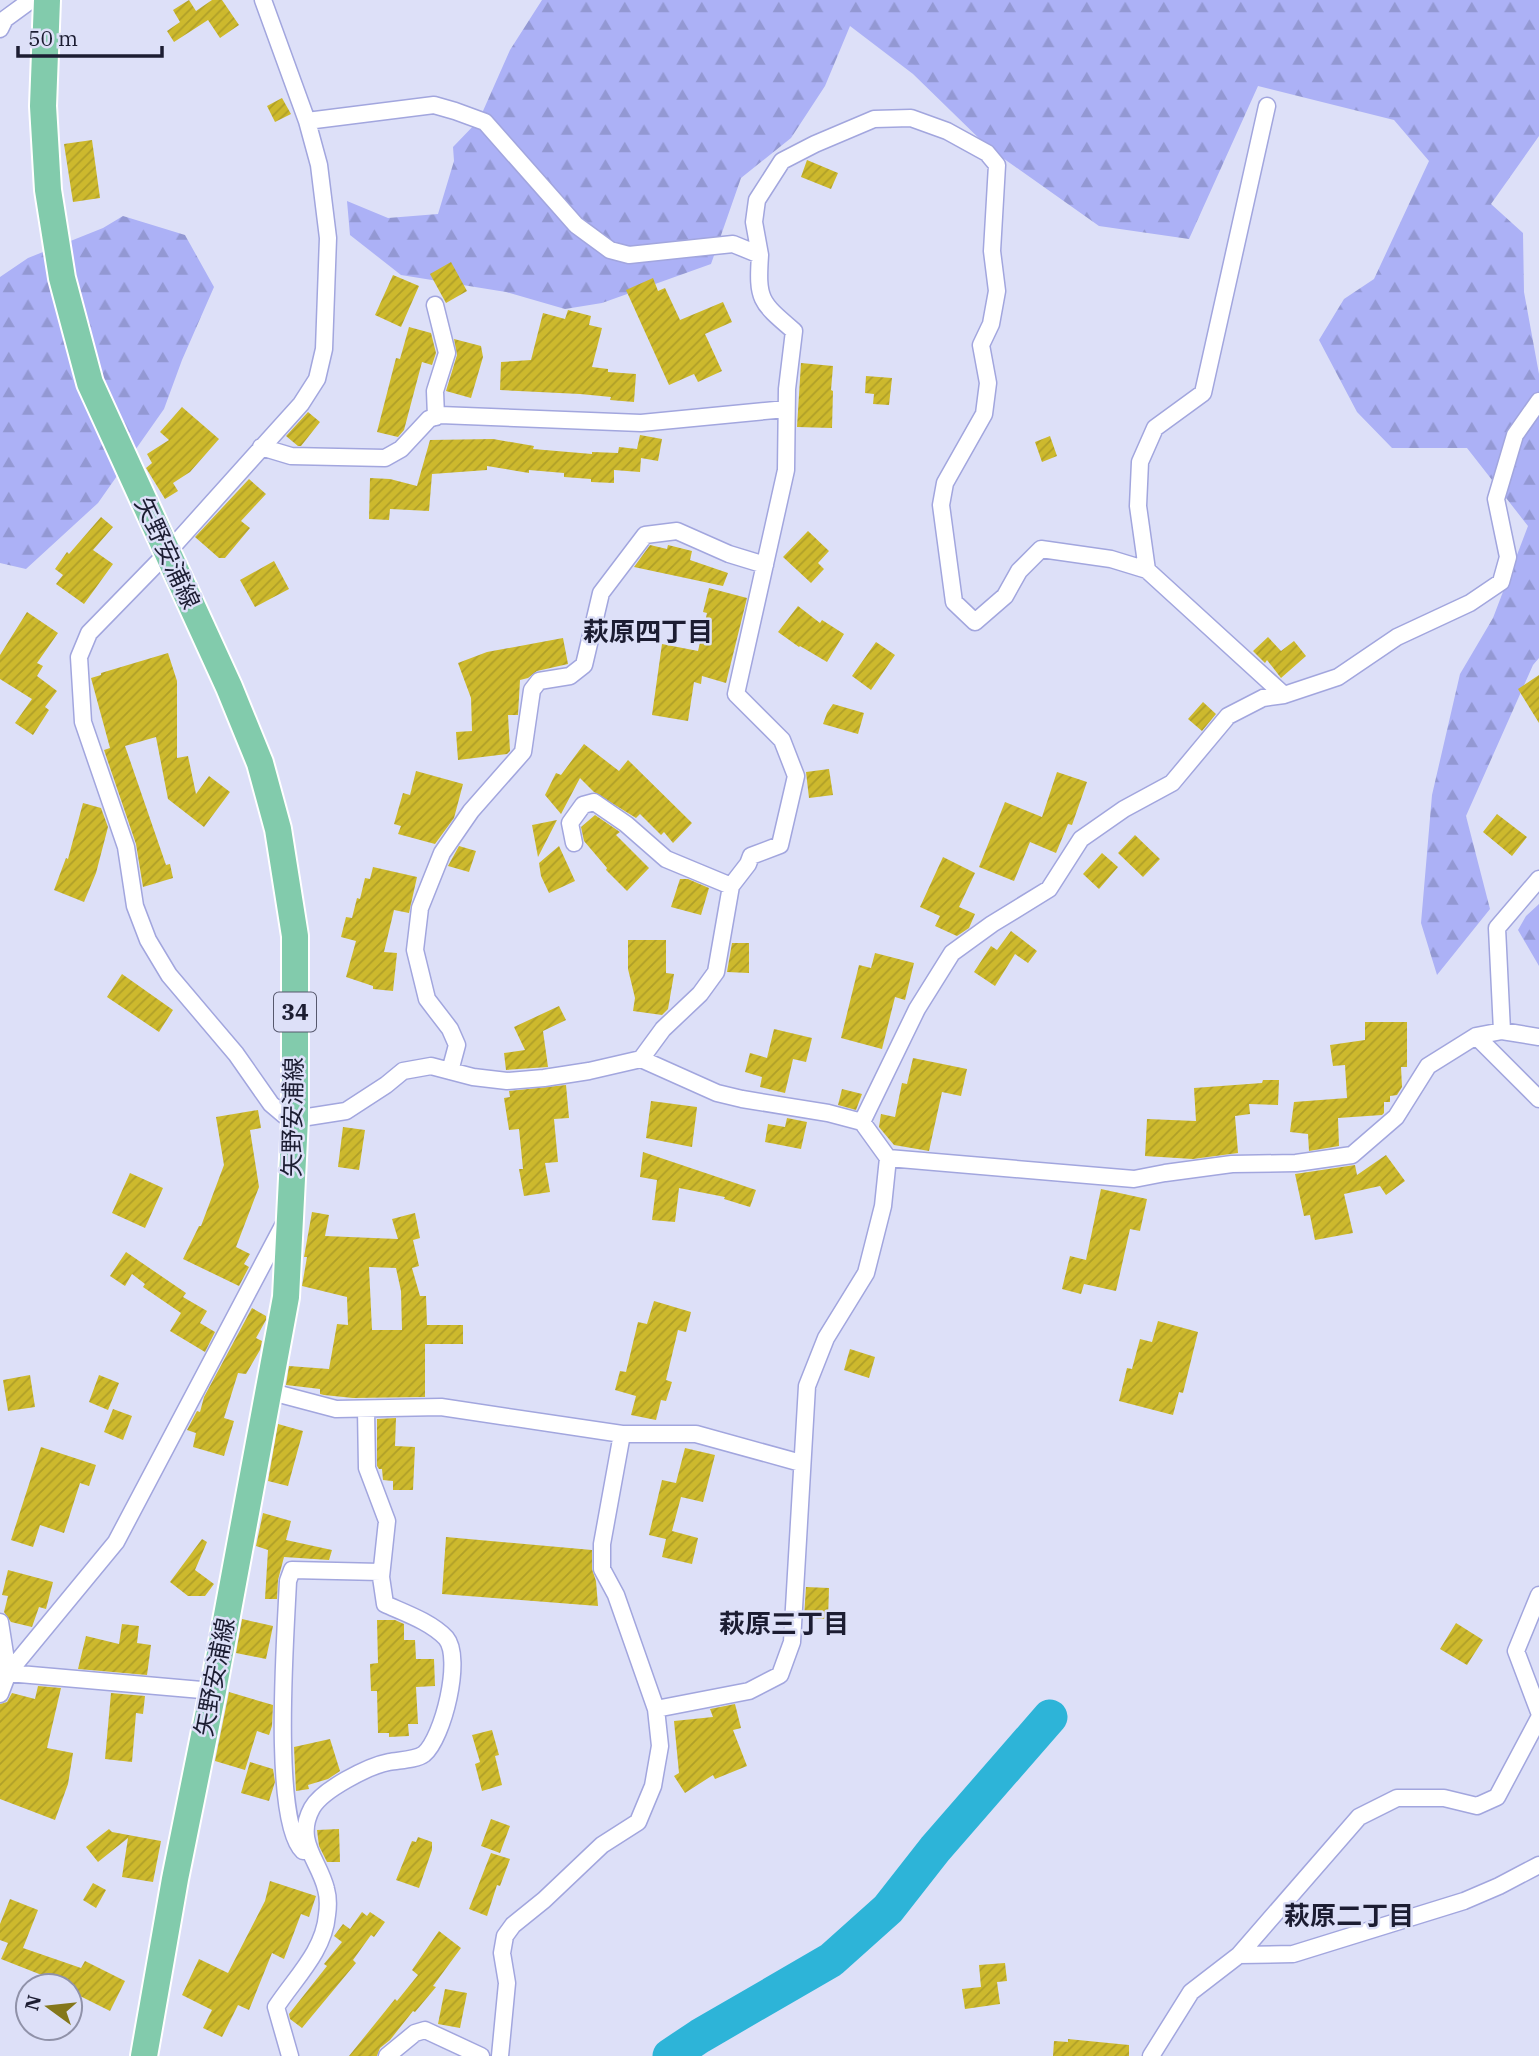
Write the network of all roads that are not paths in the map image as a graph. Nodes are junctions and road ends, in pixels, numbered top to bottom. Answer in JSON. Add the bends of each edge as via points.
{"nodes":[{"id":1,"x":31,"y":0,"type":"edge"},
{"id":2,"x":47,"y":0,"type":"edge"},
{"id":3,"x":263,"y":0,"type":"edge"},
{"id":4,"x":0,"y":29,"type":"edge"},
{"id":5,"x":1267,"y":106,"type":"dead end"},
{"id":6,"x":307,"y":121,"type":"junction"},
{"id":7,"x":760,"y":255,"type":"junction"},
{"id":8,"x":435,"y":305,"type":"dead end"},
{"id":9,"x":1539,"y":401,"type":"edge"},
{"id":10,"x":786,"y":409,"type":"junction"},
{"id":11,"x":436,"y":417,"type":"junction"},
{"id":12,"x":261,"y":447,"type":"junction"},
{"id":13,"x":167,"y":553,"type":"junction"},
{"id":14,"x":765,"y":565,"type":"junction"},
{"id":15,"x":1147,"y":570,"type":"junction"},
{"id":16,"x":1284,"y":695,"type":"junction"},
{"id":17,"x":574,"y":843,"type":"dead end"},
{"id":18,"x":1539,"y":879,"type":"edge"},
{"id":19,"x":731,"y":886,"type":"junction"},
{"id":20,"x":1502,"y":1031,"type":"junction"},
{"id":21,"x":1476,"y":1036,"type":"junction"},
{"id":22,"x":1539,"y":1037,"type":"edge"},
{"id":23,"x":641,"y":1059,"type":"junction"},
{"id":24,"x":450,"y":1071,"type":"junction"},
{"id":25,"x":1539,"y":1099,"type":"edge"},
{"id":26,"x":295,"y":1119,"type":"junction"},
{"id":27,"x":862,"y":1122,"type":"junction"},
{"id":28,"x":888,"y":1158,"type":"junction"},
{"id":29,"x":291,"y":1210,"type":"junction"},
{"id":30,"x":268,"y":1391,"type":"junction"},
{"id":31,"x":366,"y":1409,"type":"junction"},
{"id":32,"x":622,"y":1434,"type":"junction"},
{"id":33,"x":801,"y":1463,"type":"junction"},
{"id":34,"x":382,"y":1572,"type":"junction"},
{"id":35,"x":1539,"y":1595,"type":"edge"},
{"id":36,"x":0,"y":1622,"type":"edge"},
{"id":37,"x":8,"y":1673,"type":"junction"},
{"id":38,"x":213,"y":1691,"type":"junction"},
{"id":39,"x":0,"y":1694,"type":"edge"},
{"id":40,"x":656,"y":1709,"type":"junction"},
{"id":41,"x":1539,"y":1712,"type":"edge"},
{"id":42,"x":1539,"y":1718,"type":"edge"},
{"id":43,"x":309,"y":1853,"type":"junction"},
{"id":44,"x":1539,"y":1866,"type":"edge"},
{"id":45,"x":1239,"y":1955,"type":"junction"},
{"id":46,"x":144,"y":2056,"type":"edge"},
{"id":47,"x":290,"y":2056,"type":"edge"},
{"id":48,"x":387,"y":2056,"type":"edge"},
{"id":49,"x":481,"y":2056,"type":"edge"},
{"id":50,"x":500,"y":2056,"type":"edge"},
{"id":51,"x":1151,"y":2056,"type":"edge"}],
"edges":[{"from":1,"to":4,"type":"street","via":[[5,19]]},
{"from":2,"to":13,"type":"main road","name":"矢野安浦線","number":"34","via":[[43,106],[48,190],[62,278],[90,383]]},
{"from":3,"to":6,"type":"street"},
{"from":5,"to":15,"type":"street","via":[[1203,393],[1155,428],[1140,462],[1138,506]]},
{"from":6,"to":7,"type":"street","via":[[434,105],[485,122],[576,225],[610,250],[629,255],[733,244]]},
{"from":6,"to":12,"type":"street","via":[[319,165],[328,238],[324,349],[317,379],[301,404]]},
{"from":7,"to":10,"type":"street","via":[[758,286],[765,307],[794,331]]},
{"from":7,"to":15,"type":"street","via":[[754,222],[757,200],[782,161],[814,144],[874,119],[911,118],[987,153],[996,165],[992,251],[997,291],[991,324],[981,345],[988,383],[984,414],[945,482],[941,505],[954,601],[975,622],[1005,596],[1019,571],[1041,549],[1111,559]]},
{"from":8,"to":11,"type":"street","via":[[447,353],[435,391]]},
{"from":9,"to":16,"type":"street","via":[[1515,435],[1496,499],[1508,557],[1501,582],[1470,603],[1397,637],[1338,677]]},
{"from":10,"to":11,"type":"street","via":[[641,423]]},
{"from":10,"to":14,"type":"street","via":[[786,470]]},
{"from":11,"to":12,"type":"street","via":[[401,449],[385,457],[291,456]]},
{"from":12,"to":13,"type":"street"},
{"from":13,"to":26,"type":"main road","name":"矢野安浦線","number":"34","via":[[260,762],[278,829],[295,936]]},
{"from":13,"to":26,"type":"street","via":[[89,634],[79,657],[83,722],[125,847],[135,906],[148,940],[169,975],[236,1054],[271,1104]]},
{"from":14,"to":19,"type":"street","via":[[736,694],[782,740],[796,776],[780,845],[751,856]]},
{"from":14,"to":24,"type":"street","via":[[677,531],[645,535],[601,593],[584,665],[570,676],[538,681],[532,690],[523,752],[471,811],[442,853],[420,908],[415,950],[427,999],[457,1045]]},
{"from":15,"to":16,"type":"street"},
{"from":16,"to":27,"type":"street","via":[[1264,698],[1228,716],[1172,783],[1082,839],[1049,889],[952,953],[917,1009]]},
{"from":17,"to":19,"type":"street","via":[[570,823],[583,805],[594,802],[666,859]]},
{"from":18,"to":20,"type":"street","via":[[1497,928]]},
{"from":19,"to":23,"type":"street","via":[[716,972]]},
{"from":20,"to":21,"type":"street"},
{"from":20,"to":22,"type":"street"},
{"from":21,"to":25,"type":"street"},
{"from":21,"to":28,"type":"street","via":[[1428,1066],[1396,1117],[1352,1155],[1296,1163],[1232,1164],[1134,1179]]},
{"from":23,"to":24,"type":"street","via":[[507,1081]]},
{"from":23,"to":27,"type":"street","via":[[717,1093]]},
{"from":24,"to":26,"type":"street","via":[[431,1066],[402,1071],[346,1111]]},
{"from":26,"to":29,"type":"main road","name":"矢野安浦線","number":"34"},
{"from":27,"to":28,"type":"street"},
{"from":28,"to":33,"type":"street","via":[[883,1206],[866,1273],[826,1338],[807,1386]]},
{"from":29,"to":30,"type":"main road","name":"矢野安浦線","number":"34","via":[[286,1297]]},
{"from":29,"to":37,"type":"street","via":[[116,1542]]},
{"from":30,"to":31,"type":"street","via":[[336,1409]]},
{"from":30,"to":38,"type":"main road","name":"矢野安浦線","number":"34"},
{"from":31,"to":32,"type":"street","via":[[440,1407]]},
{"from":31,"to":34,"type":"street","via":[[367,1468],[387,1521]]},
{"from":32,"to":33,"type":"street","via":[[696,1434]]},
{"from":32,"to":40,"type":"street","via":[[601,1544],[602,1569],[616,1595]]},
{"from":33,"to":40,"type":"street","via":[[792,1642],[779,1675],[749,1691]]},
{"from":34,"to":43,"type":"street","via":[[292,1570],[288,1581],[282,1734],[286,1793],[295,1838],[301,1850]]},
{"from":34,"to":43,"type":"street","via":[[385,1604],[426,1623],[447,1639],[452,1658],[449,1695],[434,1743],[422,1756],[358,1774],[312,1808],[305,1833]]},
{"from":35,"to":41,"type":"street","via":[[1516,1651]]},
{"from":36,"to":37,"type":"street"},
{"from":37,"to":38,"type":"street"},
{"from":37,"to":39,"type":"street"},
{"from":38,"to":46,"type":"main road","name":"矢野安浦線","number":"34"},
{"from":40,"to":50,"type":"street","via":[[660,1746],[653,1786],[638,1822],[601,1845],[505,1936],[502,1953],[507,1983]]},
{"from":42,"to":45,"type":"street","via":[[1497,1797],[1477,1806],[1444,1798],[1397,1798],[1359,1817]]},
{"from":43,"to":47,"type":"street","via":[[326,1888],[327,1916],[318,1948],[276,2007]]},
{"from":44,"to":45,"type":"street","via":[[1464,1901],[1293,1954]]},
{"from":45,"to":51,"type":"street","via":[[1191,1992]]},
{"from":48,"to":49,"type":"street","via":[[425,2030]]}]}
